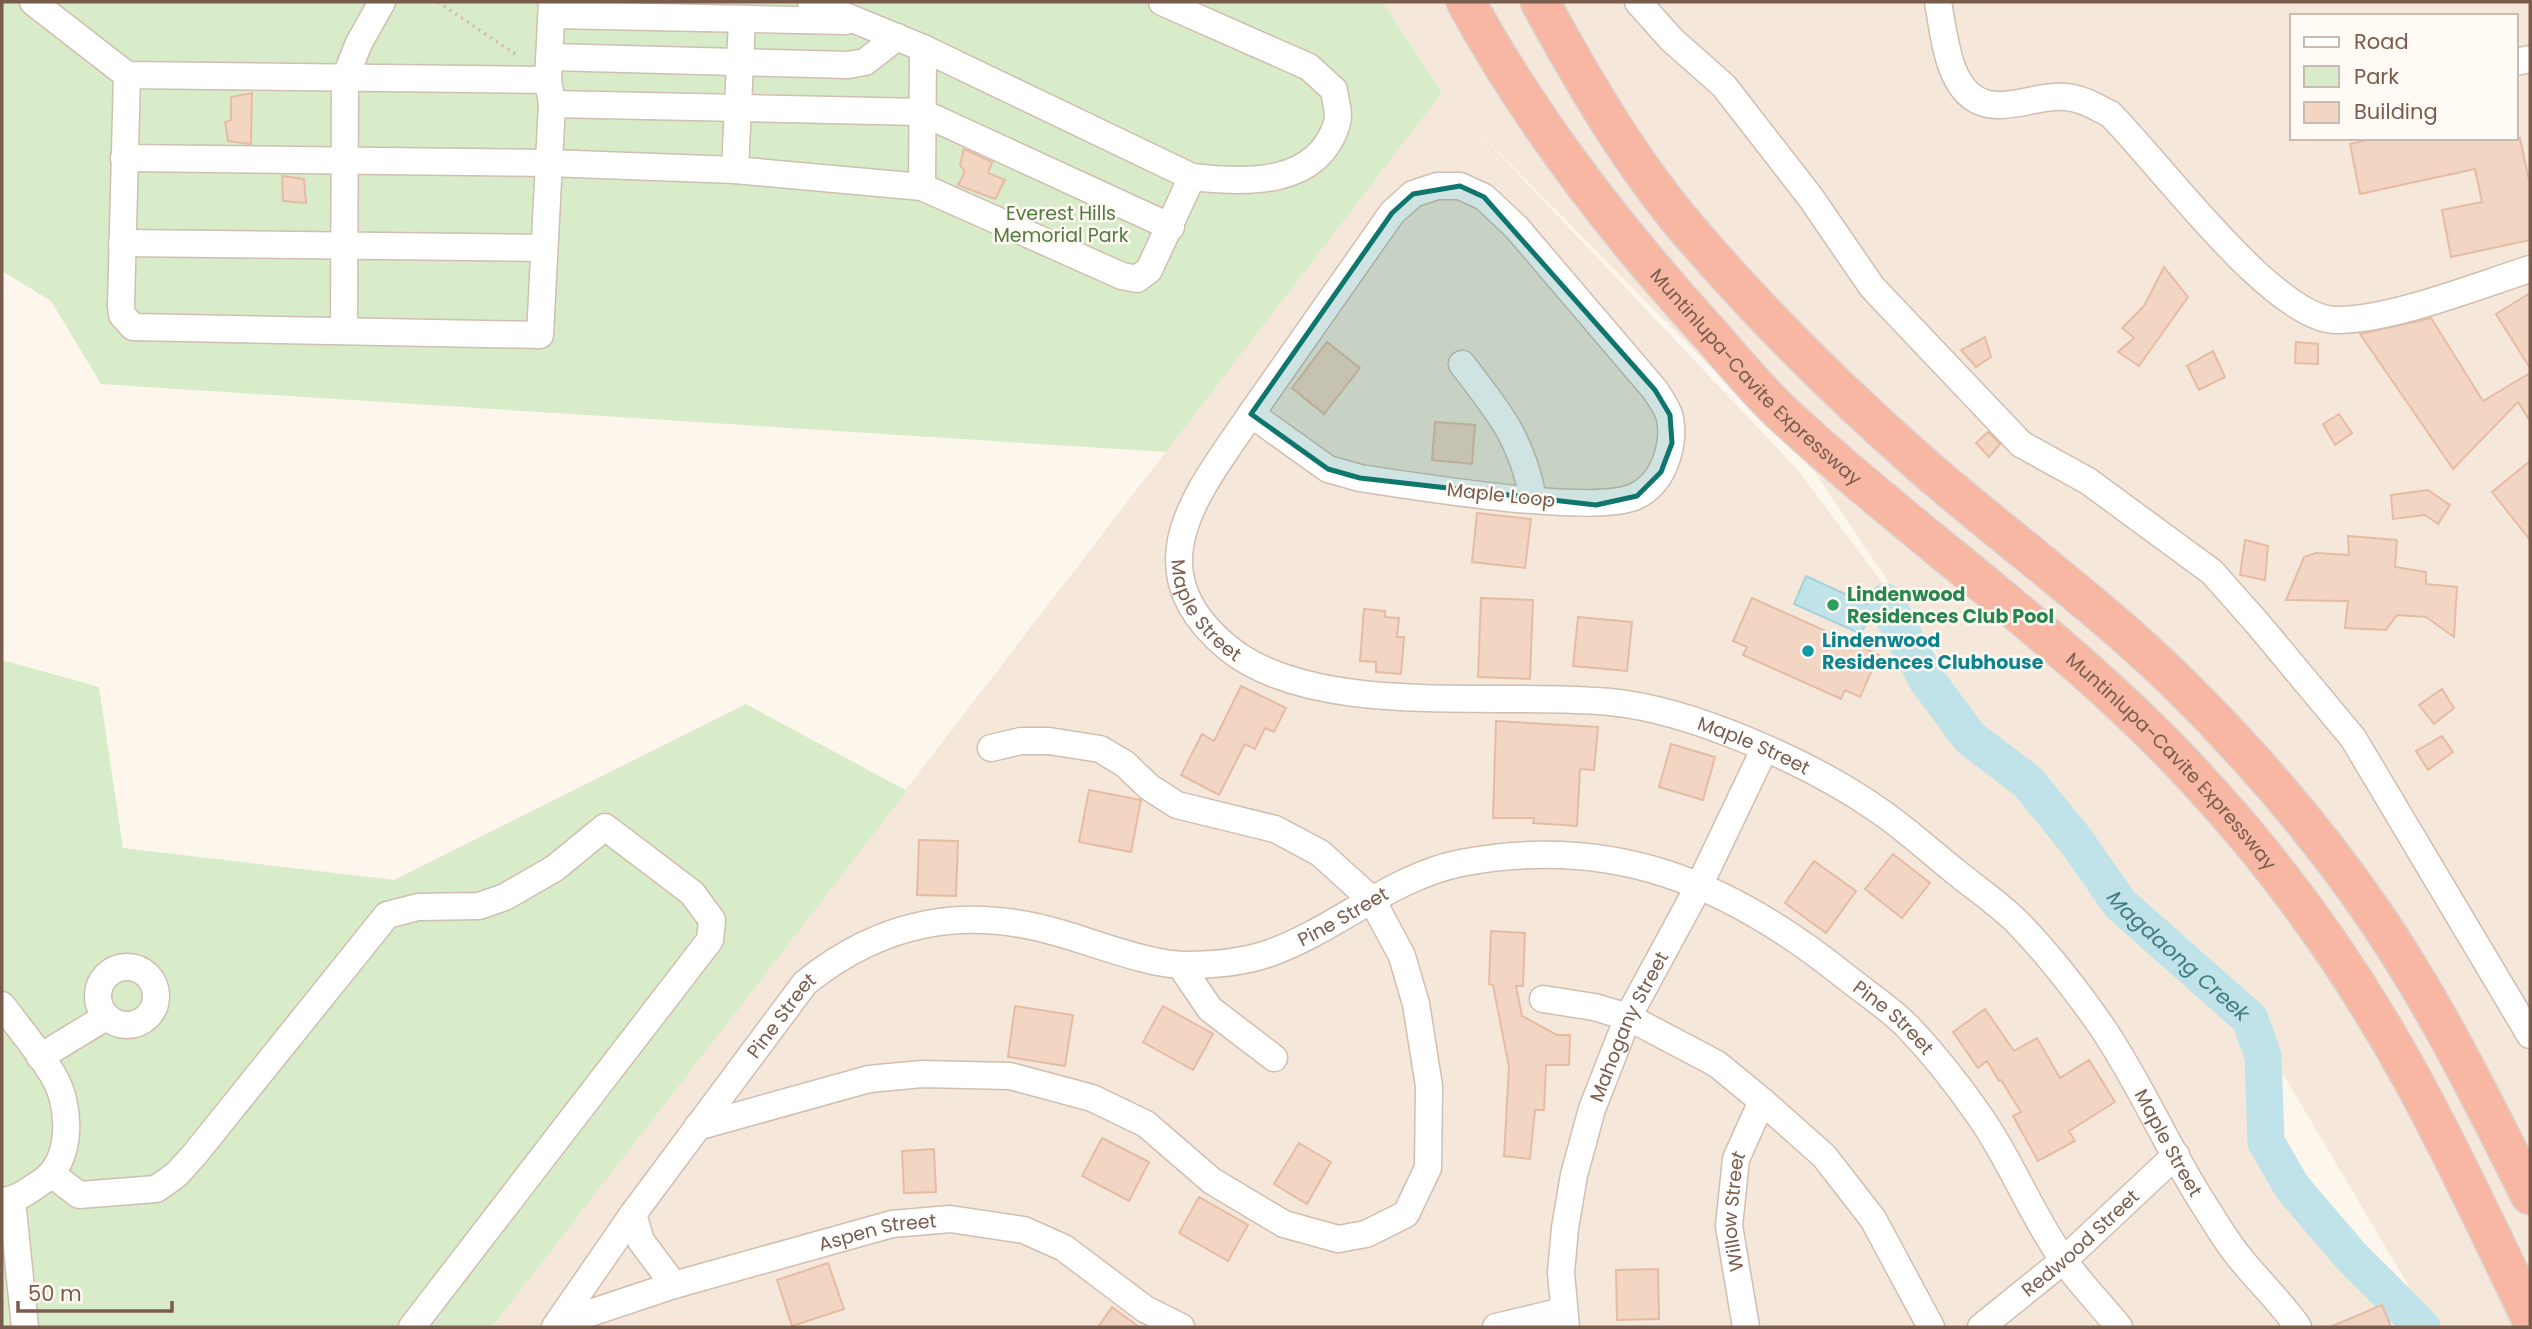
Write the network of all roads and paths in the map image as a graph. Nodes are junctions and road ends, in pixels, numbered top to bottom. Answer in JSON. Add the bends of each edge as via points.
{"nodes":[{"id":1,"x":33,"y":2,"type":"edge"},
{"id":2,"x":382,"y":2,"type":"edge"},
{"id":3,"x":438,"y":2,"type":"edge"},
{"id":4,"x":811,"y":2,"type":"edge"},
{"id":5,"x":1163,"y":2,"type":"edge"},
{"id":6,"x":1466,"y":2,"type":"edge"},
{"id":7,"x":1540,"y":2,"type":"edge"},
{"id":8,"x":1638,"y":2,"type":"edge"},
{"id":9,"x":1938,"y":2,"type":"edge"},
{"id":10,"x":552,"y":8,"type":"edge"},
{"id":11,"x":742,"y":20,"type":"junction"},
{"id":12,"x":857,"y":21,"type":"junction"},
{"id":13,"x":897,"y":37,"type":"junction"},
{"id":14,"x":923,"y":48,"type":"junction"},
{"id":15,"x":740,"y":60,"type":"junction"},
{"id":16,"x":127,"y":75,"type":"junction"},
{"id":17,"x":550,"y":77,"type":"junction"},
{"id":18,"x":345,"y":78,"type":"junction"},
{"id":19,"x":737,"y":107,"type":"junction"},
{"id":20,"x":921,"y":112,"type":"junction"},
{"id":21,"x":124,"y":158,"type":"junction"},
{"id":22,"x":344,"y":161,"type":"junction"},
{"id":23,"x":548,"y":163,"type":"junction"},
{"id":24,"x":735,"y":170,"type":"junction"},
{"id":25,"x":1192,"y":177,"type":"junction"},
{"id":26,"x":922,"y":187,"type":"junction"},
{"id":27,"x":1171,"y":228,"type":"junction"},
{"id":28,"x":122,"y":243,"type":"junction"},
{"id":29,"x":345,"y":246,"type":"junction"},
{"id":30,"x":543,"y":248,"type":"junction"},
{"id":31,"x":2530,"y":269,"type":"edge"},
{"id":32,"x":344,"y":331,"type":"junction"},
{"id":33,"x":1462,"y":364,"type":"dead end"},
{"id":34,"x":1251,"y":414,"type":"junction"},
{"id":35,"x":1533,"y":499,"type":"junction"},
{"id":36,"x":991,"y":748,"type":"dead end"},
{"id":37,"x":1765,"y":750,"type":"junction"},
{"id":38,"x":1700,"y":884,"type":"junction"},
{"id":39,"x":1372,"y":900,"type":"junction"},
{"id":40,"x":1180,"y":965,"type":"junction"},
{"id":41,"x":1543,"y":999,"type":"dead end"},
{"id":42,"x":2,"y":1004,"type":"edge"},
{"id":43,"x":106,"y":1017,"type":"dead end"},
{"id":44,"x":1628,"y":1017,"type":"junction"},
{"id":45,"x":2530,"y":1035,"type":"edge"},
{"id":46,"x":40,"y":1057,"type":"junction"},
{"id":47,"x":1274,"y":1058,"type":"dead end"},
{"id":48,"x":1762,"y":1101,"type":"junction"},
{"id":49,"x":697,"y":1127,"type":"junction"},
{"id":50,"x":2176,"y":1155,"type":"junction"},
{"id":51,"x":53,"y":1175,"type":"junction"},
{"id":52,"x":2530,"y":1195,"type":"edge"},
{"id":53,"x":7,"y":1201,"type":"edge"},
{"id":54,"x":633,"y":1214,"type":"junction"},
{"id":55,"x":2064,"y":1260,"type":"junction"},
{"id":56,"x":674,"y":1285,"type":"junction"},
{"id":57,"x":2530,"y":1315,"type":"edge"},
{"id":58,"x":1565,"y":1323,"type":"edge"},
{"id":59,"x":556,"y":1326,"type":"edge"},
{"id":60,"x":25,"y":1327,"type":"edge"},
{"id":61,"x":412,"y":1327,"type":"edge"},
{"id":62,"x":1181,"y":1327,"type":"edge"},
{"id":63,"x":1496,"y":1327,"type":"edge"},
{"id":64,"x":1746,"y":1327,"type":"edge"},
{"id":65,"x":1931,"y":1327,"type":"edge"},
{"id":66,"x":1981,"y":1327,"type":"edge"},
{"id":67,"x":2119,"y":1327,"type":"edge"},
{"id":68,"x":2298,"y":1327,"type":"edge"}],
"edges":[{"from":1,"to":16,"type":"street"},
{"from":2,"to":18,"type":"street"},
{"from":3,"to":17,"type":"path"},
{"from":4,"to":12,"type":"street"},
{"from":5,"to":25,"type":"street","via":[[1309,67],[1334,90],[1338,122],[1320,154],[1287,177],[1229,181]]},
{"from":6,"to":57,"type":"highway","name":"Muntinlupa-Cavite Expressway","via":[[1506,75],[1575,174],[1662,281],[1781,412],[2122,705],[2196,778],[2265,859],[2318,931],[2411,1076]]},
{"from":7,"to":52,"type":"highway","via":[[1628,147],[1688,230],[1811,361],[1923,466],[2047,565],[2180,685],[2323,843],[2417,983]]},
{"from":8,"to":45,"type":"street","via":[[1724,86],[1811,198],[1872,287],[2021,444],[2088,481],[2212,572],[2258,624],[2353,738]]},
{"from":9,"to":31,"type":"street","via":[[1955,75],[1966,93],[1996,105],[2066,97],[2110,114],[2257,276],[2300,309],[2332,320],[2377,315]]},
{"from":10,"to":11,"type":"street"},
{"from":10,"to":17,"type":"street"},
{"from":11,"to":12,"type":"street"},
{"from":11,"to":15,"type":"street"},
{"from":12,"to":13,"type":"street"},
{"from":13,"to":14,"type":"street"},
{"from":13,"to":15,"type":"street","via":[[865,62],[848,65]]},
{"from":14,"to":20,"type":"street"},
{"from":14,"to":25,"type":"street"},
{"from":15,"to":17,"type":"street"},
{"from":15,"to":19,"type":"street"},
{"from":16,"to":18,"type":"street"},
{"from":16,"to":21,"type":"street"},
{"from":17,"to":18,"type":"street"},
{"from":17,"to":19,"type":"street"},
{"from":17,"to":23,"type":"street"},
{"from":18,"to":22,"type":"street"},
{"from":19,"to":20,"type":"street"},
{"from":19,"to":24,"type":"street"},
{"from":20,"to":26,"type":"street"},
{"from":20,"to":27,"type":"street"},
{"from":21,"to":22,"type":"street"},
{"from":21,"to":28,"type":"street"},
{"from":22,"to":23,"type":"street"},
{"from":22,"to":29,"type":"street"},
{"from":23,"to":24,"type":"street"},
{"from":23,"to":30,"type":"street"},
{"from":24,"to":26,"type":"street"},
{"from":25,"to":27,"type":"street"},
{"from":26,"to":27,"type":"street","via":[[1129,278],[1149,270]]},
{"from":28,"to":29,"type":"street"},
{"from":28,"to":32,"type":"street","via":[[122,315],[133,327]]},
{"from":29,"to":30,"type":"street"},
{"from":29,"to":32,"type":"street"},
{"from":30,"to":32,"type":"street","via":[[540,335]]},
{"from":33,"to":35,"type":"street","via":[[1516,439]]},
{"from":34,"to":35,"type":"street","name":"Maple Loop","via":[[1308,456],[1339,472],[1400,485]]},
{"from":34,"to":35,"type":"street","name":"Maple Loop","via":[[1392,212],[1413,194],[1437,186],[1460,186],[1484,197],[1516,227],[1655,390],[1670,415],[1672,443],[1661,472],[1637,496],[1596,505]]},
{"from":34,"to":37,"type":"street","name":"Maple Street","via":[[1200,489],[1179,540],[1187,596],[1203,623],[1229,649],[1266,672],[1342,692],[1613,702],[1674,716]]},
{"from":36,"to":39,"type":"street","via":[[1049,741],[1100,750],[1177,805],[1275,830],[1320,853]]},
{"from":37,"to":38,"type":"street","name":"Mahogany Street"},
{"from":37,"to":50,"type":"street","name":"Maple Street","via":[[1807,768],[1880,811],[2020,925],[2098,1022]]},
{"from":38,"to":39,"type":"street","name":"Pine Street","via":[[1654,868],[1597,857],[1542,854],[1455,864],[1416,876]]},
{"from":38,"to":44,"type":"street","name":"Mahogany Street"},
{"from":38,"to":55,"type":"street","name":"Pine Street","via":[[1795,936],[1907,1026],[1981,1118]]},
{"from":39,"to":40,"type":"street","name":"Pine Street","via":[[1267,954]]},
{"from":39,"to":49,"type":"street","via":[[1402,956],[1416,1004],[1429,1113],[1428,1168],[1406,1214],[1366,1234],[1338,1239],[1284,1224],[1212,1181],[1146,1124],[1092,1098],[1010,1076],[922,1074],[869,1079]]},
{"from":40,"to":47,"type":"street","via":[[1210,1009]]},
{"from":40,"to":49,"type":"street","name":"Pine Street","via":[[1047,929],[969,921],[909,926],[838,957],[805,983]]},
{"from":41,"to":44,"type":"street"},
{"from":42,"to":46,"type":"street"},
{"from":43,"to":46,"type":"street"},
{"from":44,"to":48,"type":"street","via":[[1717,1065]]},
{"from":44,"to":58,"type":"street","name":"Mahogany Street","via":[[1592,1109],[1574,1175],[1561,1273]]},
{"from":46,"to":51,"type":"street","via":[[55,1077],[64,1105],[65,1149]]},
{"from":48,"to":64,"type":"street","name":"Willow Street","via":[[1736,1159],[1729,1226]]},
{"from":48,"to":65,"type":"street","via":[[1824,1156],[1874,1219]]},
{"from":49,"to":54,"type":"street","name":"Pine Street"},
{"from":50,"to":55,"type":"street","name":"Redwood Street"},
{"from":50,"to":68,"type":"street","name":"Maple Street","via":[[2239,1256]]},
{"from":51,"to":53,"type":"street"},
{"from":51,"to":61,"type":"street","via":[[79,1195],[156,1189],[195,1154],[387,915],[418,907],[479,906],[505,897],[555,868],[605,827],[692,893],[712,920],[710,940]]},
{"from":53,"to":60,"type":"street"},
{"from":54,"to":56,"type":"street","via":[[641,1241]]},
{"from":54,"to":59,"type":"street","name":"Pine Street"},
{"from":55,"to":66,"type":"street","name":"Redwood Street"},
{"from":55,"to":67,"type":"street","name":"Pine Street"},
{"from":56,"to":59,"type":"street","name":"Aspen Street"},
{"from":56,"to":62,"type":"street","name":"Aspen Street","via":[[892,1224],[950,1219],[1024,1230],[1064,1248],[1145,1309]]},
{"from":58,"to":63,"type":"street"}]}
